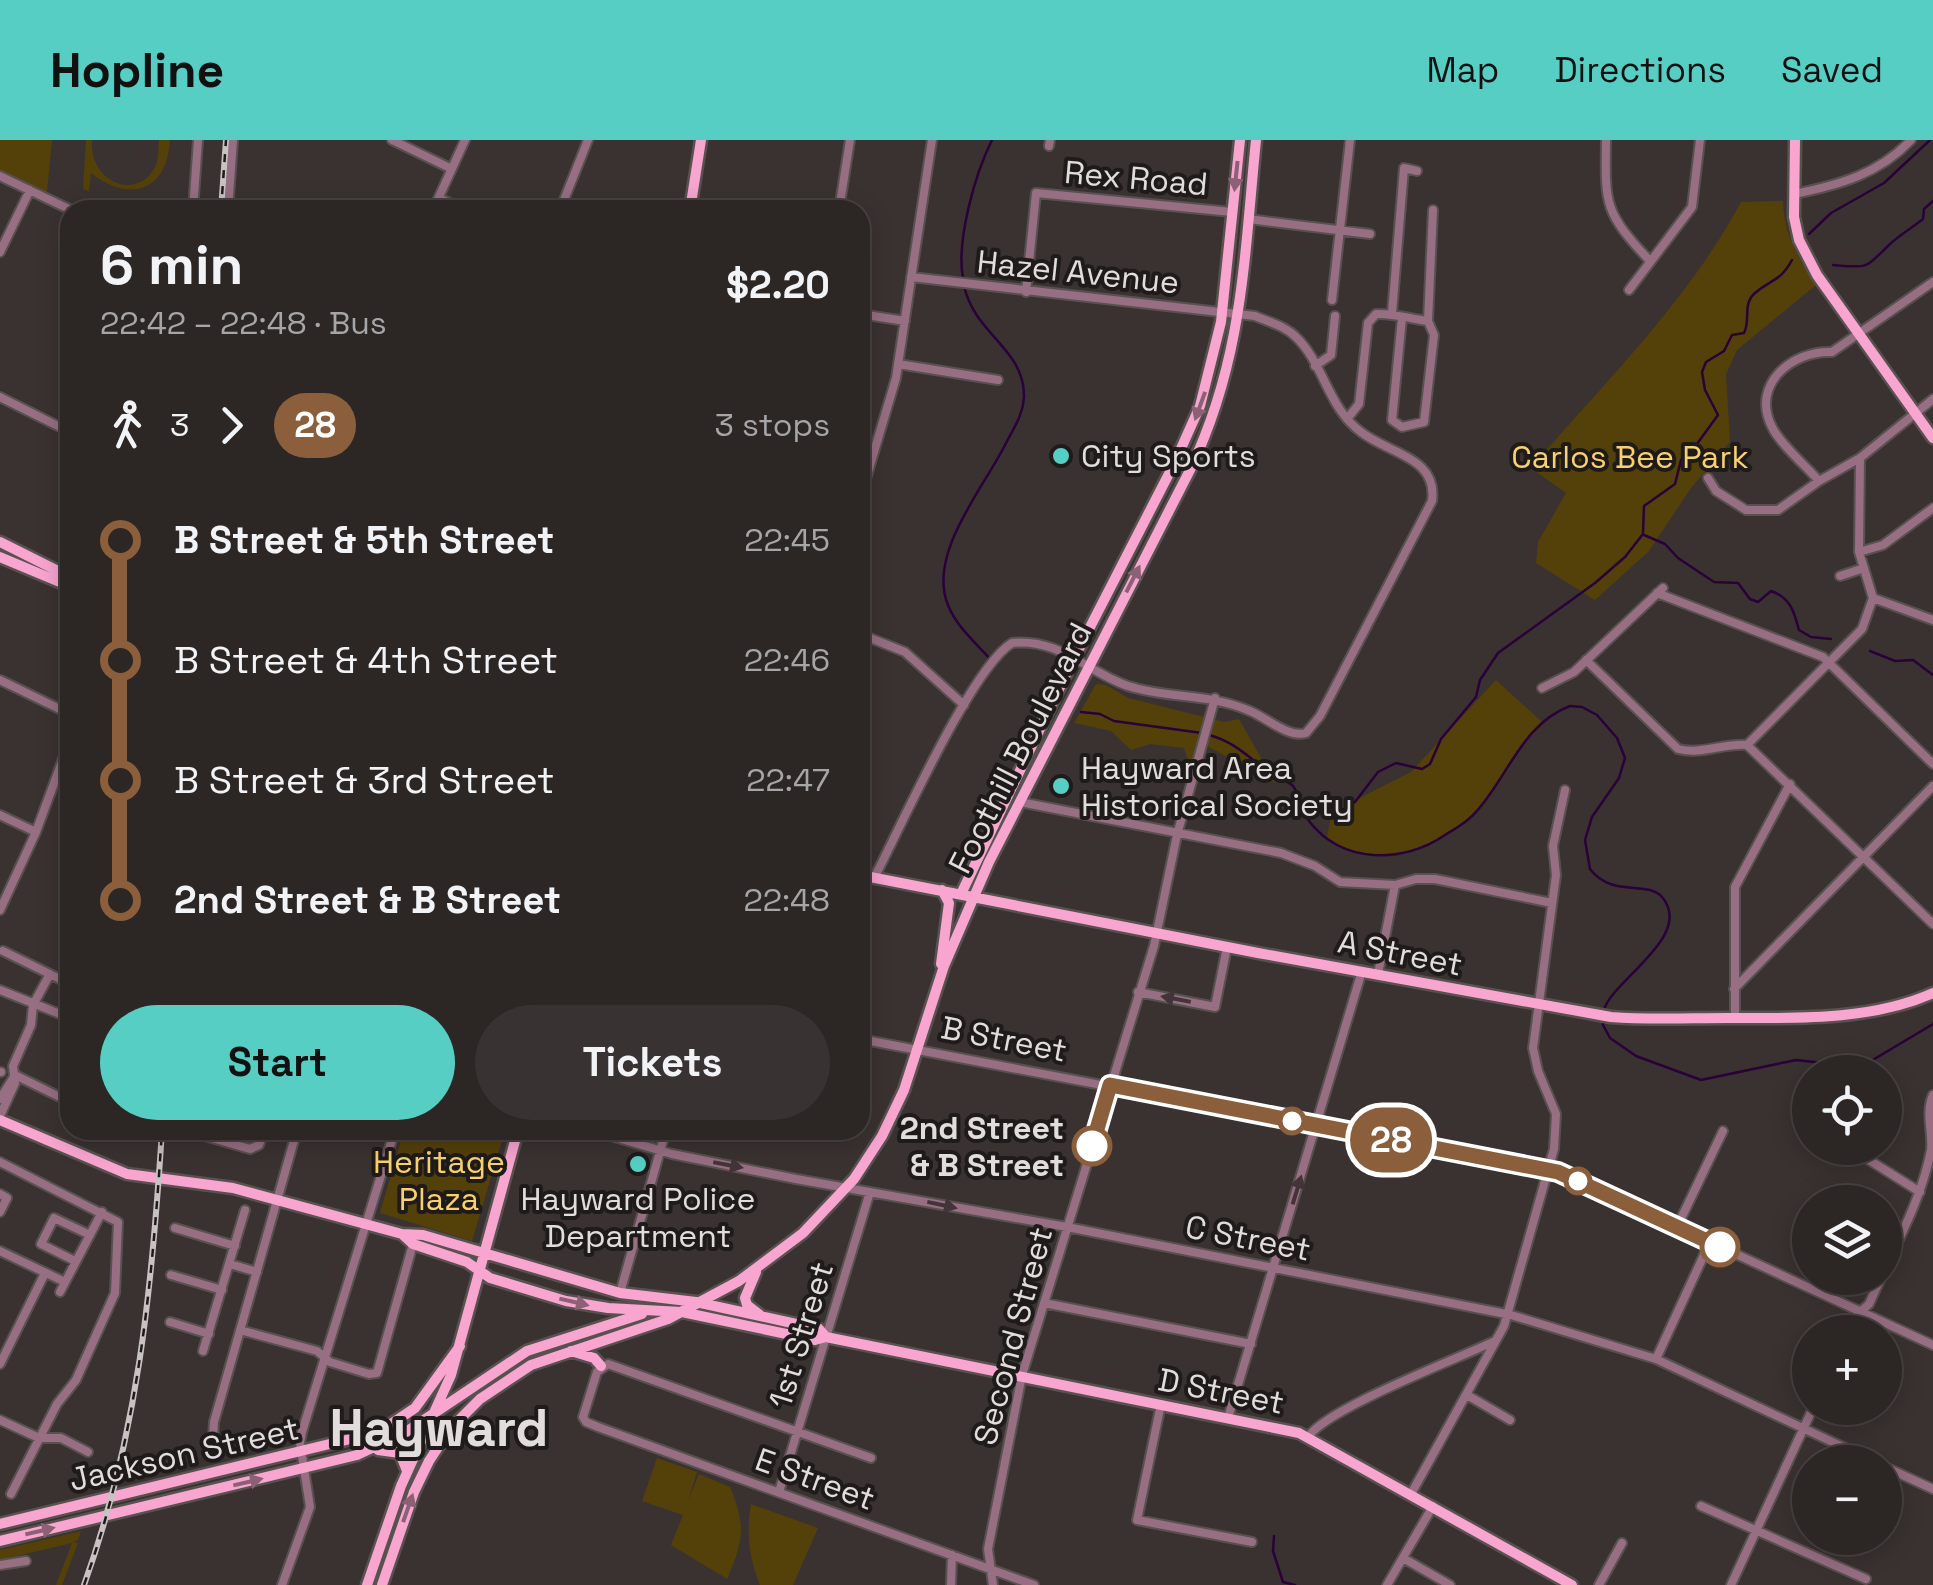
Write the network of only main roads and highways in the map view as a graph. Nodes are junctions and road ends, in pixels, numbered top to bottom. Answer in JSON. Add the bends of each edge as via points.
{"nodes":[{"id":1,"x":701,"y":140,"type":"edge"},
{"id":2,"x":1240,"y":140,"type":"edge"},
{"id":3,"x":1256,"y":140,"type":"edge"},
{"id":4,"x":1795,"y":140,"type":"edge"},
{"id":5,"x":692,"y":200,"type":"edge"},
{"id":6,"x":1933,"y":438,"type":"edge"},
{"id":7,"x":0,"y":542,"type":"edge"},
{"id":8,"x":0,"y":557,"type":"edge"},
{"id":9,"x":60,"y":574,"type":"edge"},
{"id":10,"x":60,"y":582,"type":"edge"},
{"id":11,"x":870,"y":877,"type":"edge"},
{"id":12,"x":942,"y":890,"type":"junction"},
{"id":13,"x":967,"y":895,"type":"junction"},
{"id":14,"x":938,"y":984,"type":"junction"},
{"id":15,"x":1933,"y":993,"type":"edge"},
{"id":16,"x":0,"y":1118,"type":"edge"},
{"id":17,"x":515,"y":1140,"type":"edge"},
{"id":18,"x":402,"y":1234,"type":"junction"},
{"id":19,"x":482,"y":1253,"type":"junction"},
{"id":20,"x":758,"y":1268,"type":"junction"},
{"id":21,"x":478,"y":1270,"type":"junction"},
{"id":22,"x":696,"y":1302,"type":"junction"},
{"id":23,"x":656,"y":1309,"type":"junction"},
{"id":24,"x":682,"y":1312,"type":"junction"},
{"id":25,"x":770,"y":1320,"type":"junction"},
{"id":26,"x":826,"y":1337,"type":"junction"},
{"id":27,"x":460,"y":1346,"type":"junction"},
{"id":28,"x":570,"y":1350,"type":"junction"},
{"id":29,"x":601,"y":1366,"type":"road end"},
{"id":30,"x":437,"y":1410,"type":"junction"},
{"id":31,"x":372,"y":1450,"type":"junction"},
{"id":32,"x":407,"y":1474,"type":"junction"},
{"id":33,"x":0,"y":1524,"type":"edge"},
{"id":34,"x":0,"y":1540,"type":"edge"},
{"id":35,"x":1550,"y":1579,"type":"edge"},
{"id":36,"x":367,"y":1585,"type":"edge"},
{"id":37,"x":382,"y":1585,"type":"edge"},
{"id":38,"x":1572,"y":1585,"type":"edge"}],
"edges":[{"from":1,"to":5,"type":"main road"},
{"from":2,"to":13,"type":"main road","name":"Foothill Boulevard","one_way":true,"via":[[1209,377],[1188,434],[1074,657]]},
{"from":13,"to":3,"type":"main road","name":"Foothill Boulevard","one_way":true,"via":[[1203,442],[1225,384],[1240,313]]},
{"from":4,"to":6,"type":"main road","via":[[1800,240]]},
{"from":7,"to":9,"type":"main road"},
{"from":8,"to":10,"type":"main road"},
{"from":11,"to":12,"type":"main road","name":"A Street"},
{"from":12,"to":13,"type":"main road","name":"A Street"},
{"from":12,"to":14,"type":"main road","via":[[949,903]]},
{"from":13,"to":14,"type":"main road","name":"Foothill Boulevard"},
{"from":13,"to":15,"type":"main road","name":"A Street","via":[[1611,1017],[1840,1014]]},
{"from":14,"to":20,"type":"main road","name":"Foothill Boulevard","via":[[887,1127],[846,1188]]},
{"from":16,"to":18,"type":"main road","name":"D Street","via":[[127,1174],[232,1188]]},
{"from":17,"to":19,"type":"main road"},
{"from":18,"to":19,"type":"main road","name":"D Street"},
{"from":18,"to":21,"type":"main road","name":"D Street"},
{"from":19,"to":21,"type":"main road"},
{"from":19,"to":22,"type":"main road","name":"D Street","via":[[620,1293]]},
{"from":20,"to":22,"type":"main road","name":"Foothill Boulevard"},
{"from":20,"to":25,"type":"main road","via":[[745,1301]]},
{"from":21,"to":23,"type":"main road","name":"D Street","one_way":true,"via":[[579,1304]]},
{"from":21,"to":27,"type":"main road"},
{"from":22,"to":23,"type":"main road","name":"Foothill Boulevard"},
{"from":22,"to":24,"type":"main road","name":"Foothill Boulevard"},
{"from":22,"to":25,"type":"main road","name":"D Street"},
{"from":23,"to":24,"type":"main road","name":"D Street"},
{"from":23,"to":30,"type":"main road","name":"Foothill Boulevard","via":[[527,1351]]},
{"from":24,"to":26,"type":"main road","name":"D Street"},
{"from":24,"to":28,"type":"main road","name":"Foothill Boulevard"},
{"from":25,"to":26,"type":"main road","name":"D Street"},
{"from":26,"to":35,"type":"main road","name":"D Street","via":[[1309,1436]]},
{"from":27,"to":30,"type":"main road"},
{"from":27,"to":33,"type":"main road","name":"Jackson Street","via":[[422,1400],[371,1434]]},
{"from":28,"to":29,"type":"main road"},
{"from":37,"to":28,"type":"main road","name":"Foothill Boulevard","one_way":true,"via":[[417,1485],[444,1436],[498,1384]]},
{"from":30,"to":31,"type":"main road","name":"Jackson Street"},
{"from":30,"to":32,"type":"main road"},
{"from":31,"to":32,"type":"main road","via":[[399,1452]]},
{"from":34,"to":31,"type":"main road","name":"Jackson Street","one_way":true},
{"from":32,"to":36,"type":"main road"},
{"from":35,"to":38,"type":"main road","name":"D Street"}]}
